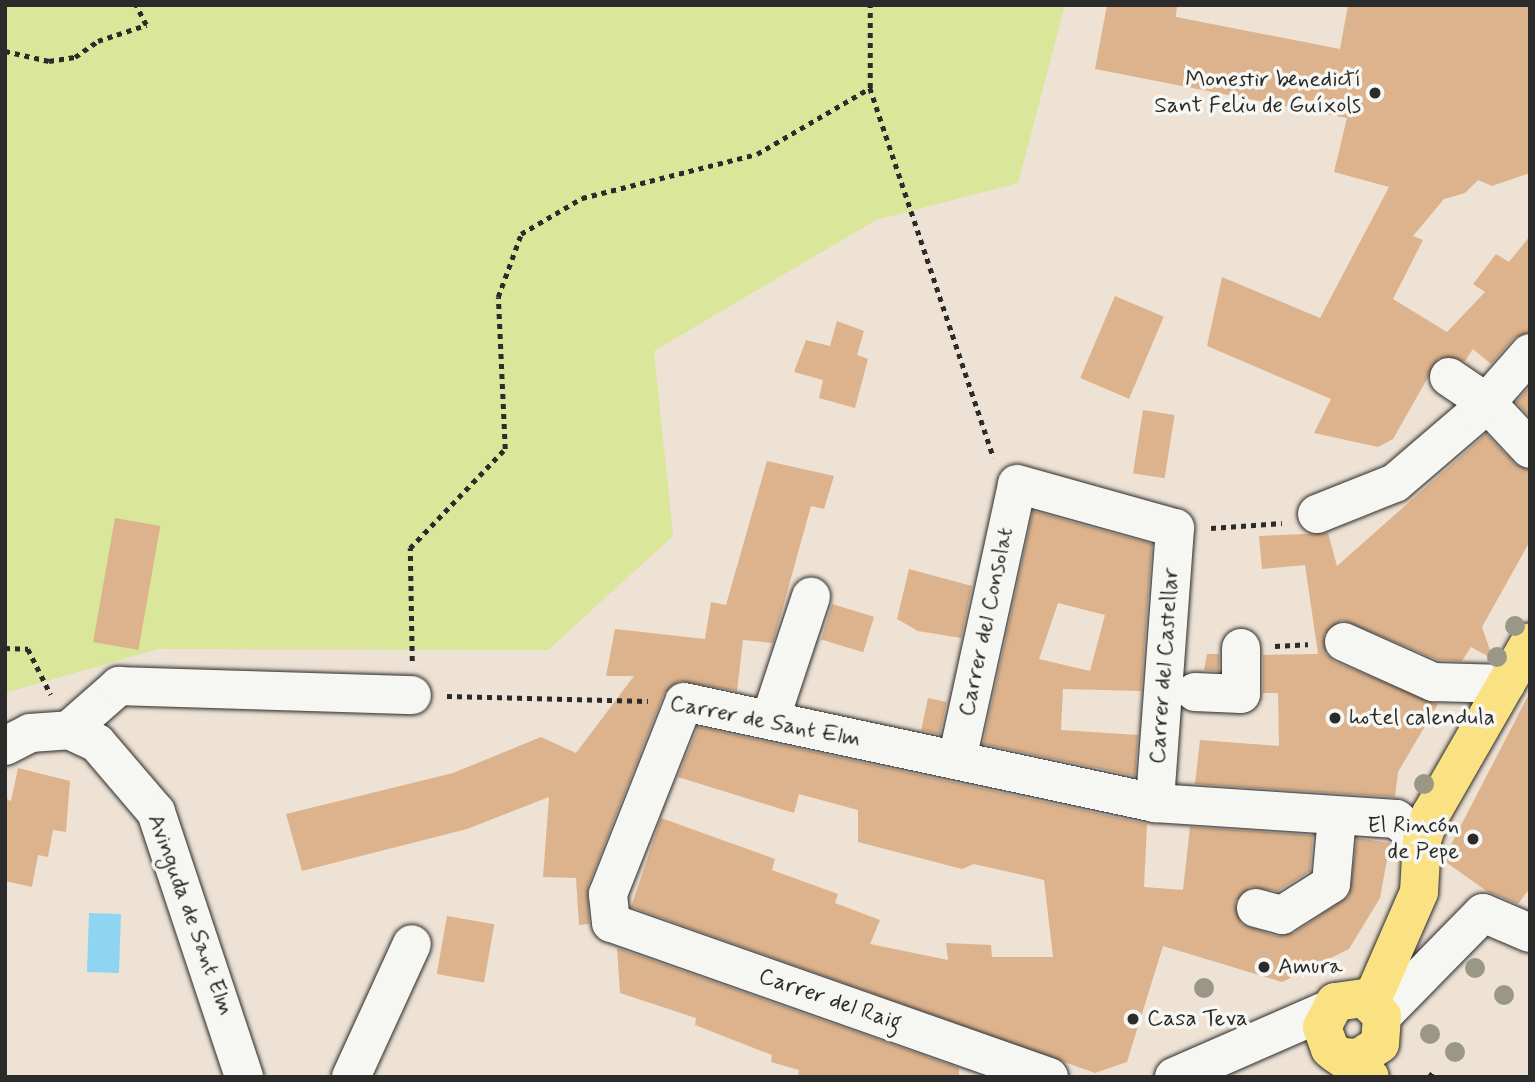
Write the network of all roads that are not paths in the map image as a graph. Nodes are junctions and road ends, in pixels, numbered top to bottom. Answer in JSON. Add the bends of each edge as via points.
{"nodes":[{"id":1,"x":1530,"y":354,"type":"edge"},
{"id":2,"x":1449,"y":377,"type":"dead end"},
{"id":3,"x":1486,"y":402,"type":"junction"},
{"id":4,"x":1530,"y":449,"type":"edge"},
{"id":5,"x":1018,"y":484,"type":"joint"},
{"id":6,"x":1317,"y":514,"type":"road end"},
{"id":7,"x":811,"y":597,"type":"dead end"},
{"id":8,"x":1344,"y":642,"type":"road end"},
{"id":9,"x":1530,"y":642,"type":"edge"},
{"id":10,"x":1241,"y":648,"type":"road end"},
{"id":11,"x":1506,"y":684,"type":"junction"},
{"id":12,"x":1195,"y":692,"type":"dead end"},
{"id":13,"x":412,"y":695,"type":"road end"},
{"id":14,"x":770,"y":720,"type":"junction"},
{"id":15,"x":69,"y":730,"type":"junction"},
{"id":16,"x":5,"y":746,"type":"edge"},
{"id":17,"x":957,"y":760,"type":"junction"},
{"id":18,"x":1155,"y":803,"type":"junction"},
{"id":19,"x":1337,"y":817,"type":"junction"},
{"id":20,"x":1422,"y":840,"type":"junction"},
{"id":21,"x":1256,"y":908,"type":"dead end"},
{"id":22,"x":1525,"y":919,"type":"edge"},
{"id":23,"x":611,"y":923,"type":"joint"},
{"id":24,"x":412,"y":944,"type":"dead end"},
{"id":25,"x":1359,"y":1037,"type":"edge"},
{"id":26,"x":244,"y":1077,"type":"edge"},
{"id":27,"x":351,"y":1077,"type":"edge"},
{"id":28,"x":1049,"y":1077,"type":"edge"},
{"id":29,"x":1174,"y":1077,"type":"edge"}],
"edges":[{"from":1,"to":3,"type":"street"},
{"from":2,"to":3,"type":"street"},
{"from":3,"to":4,"type":"street"},
{"from":3,"to":6,"type":"street","via":[[1395,483]]},
{"from":5,"to":17,"type":"street","name":"Carrer del Consolat"},
{"from":5,"to":18,"type":"street","name":"Carrer del Castellar","via":[[1175,528]]},
{"from":7,"to":14,"type":"street"},
{"from":8,"to":11,"type":"street","via":[[1433,682]]},
{"from":9,"to":11,"type":"main road"},
{"from":10,"to":12,"type":"street","via":[[1241,694]]},
{"from":11,"to":20,"type":"main road"},
{"from":13,"to":15,"type":"street","via":[[119,686]]},
{"from":14,"to":17,"type":"street","name":"Carrer de Sant Elm"},
{"from":14,"to":23,"type":"street","name":"Carrer de Sant Elm","via":[[684,702],[608,894]]},
{"from":15,"to":16,"type":"street","via":[[30,733]]},
{"from":15,"to":26,"type":"street","name":"Avinguda de Sant Elm","via":[[97,743],[156,812]]},
{"from":17,"to":18,"type":"street","name":"Carrer de Sant Elm"},
{"from":18,"to":19,"type":"street","name":"Carrer de Sant Elm"},
{"from":19,"to":20,"type":"street","name":"Carrer de Sant Elm","via":[[1396,819]]},
{"from":19,"to":21,"type":"street","via":[[1331,884],[1282,915]]},
{"from":20,"to":25,"type":"main road","via":[[1419,892]]},
{"from":22,"to":25,"type":"street","via":[[1483,913]]},
{"from":23,"to":28,"type":"street","name":"Carrer del Raig"},
{"from":24,"to":27,"type":"street"},
{"from":25,"to":29,"type":"street","via":[[1283,1032]]}]}
